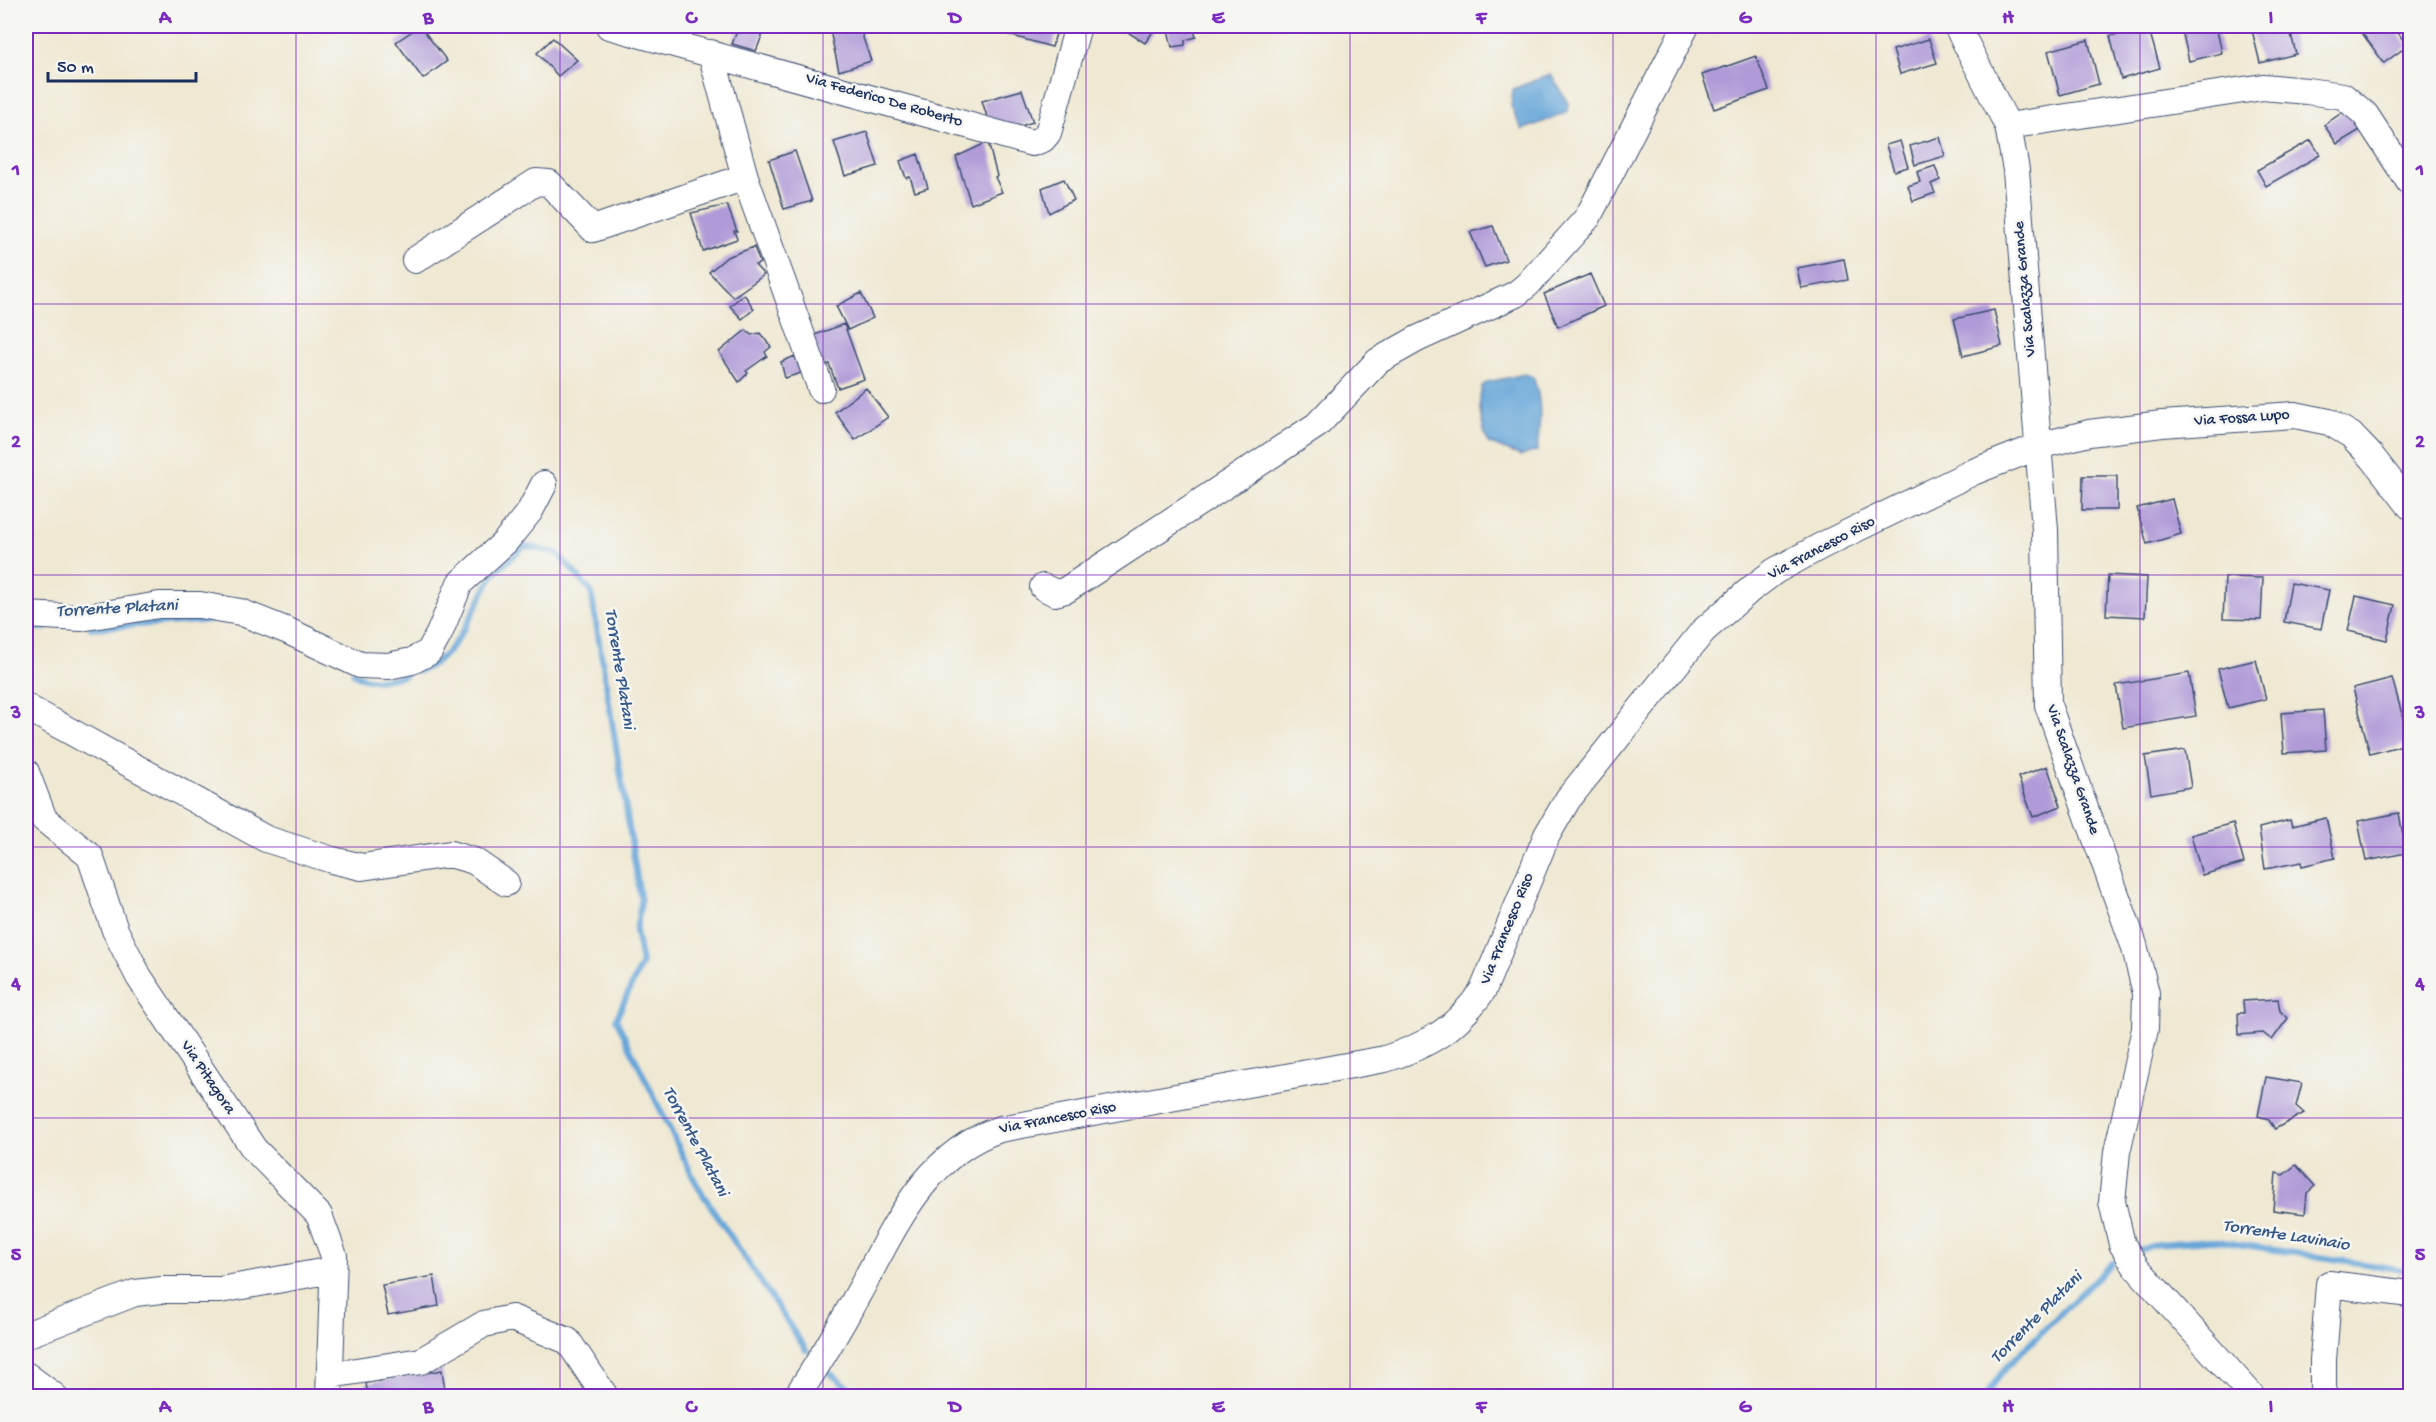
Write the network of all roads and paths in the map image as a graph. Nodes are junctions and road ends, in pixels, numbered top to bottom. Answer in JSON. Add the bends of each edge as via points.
{"nodes":[{"id":1,"x":609,"y":26,"type":"edge"},
{"id":2,"x":1078,"y":26,"type":"edge"},
{"id":3,"x":1686,"y":26,"type":"edge"},
{"id":4,"x":1957,"y":26,"type":"edge"},
{"id":5,"x":711,"y":53,"type":"junction"},
{"id":6,"x":2008,"y":126,"type":"junction"},
{"id":7,"x":745,"y":177,"type":"junction"},
{"id":8,"x":2410,"y":183,"type":"edge"},
{"id":9,"x":416,"y":260,"type":"dead end"},
{"id":10,"x":821,"y":389,"type":"dead end"},
{"id":11,"x":2039,"y":446,"type":"junction"},
{"id":12,"x":544,"y":484,"type":"dead end"},
{"id":13,"x":2410,"y":506,"type":"edge"},
{"id":14,"x":1043,"y":587,"type":"dead end"},
{"id":15,"x":26,"y":615,"type":"edge"},
{"id":16,"x":26,"y":707,"type":"edge"},
{"id":17,"x":26,"y":772,"type":"edge"},
{"id":18,"x":506,"y":883,"type":"dead end"},
{"id":19,"x":333,"y":1270,"type":"junction"},
{"id":20,"x":2410,"y":1294,"type":"edge"},
{"id":21,"x":26,"y":1335,"type":"edge"},
{"id":22,"x":26,"y":1374,"type":"edge"},
{"id":23,"x":329,"y":1386,"type":"edge"},
{"id":24,"x":54,"y":1396,"type":"edge"},
{"id":25,"x":604,"y":1396,"type":"edge"},
{"id":26,"x":797,"y":1396,"type":"edge"},
{"id":27,"x":2252,"y":1396,"type":"edge"},
{"id":28,"x":2323,"y":1396,"type":"edge"}],
"edges":[{"from":1,"to":5,"type":"street","name":"Via Federico De Roberto"},
{"from":2,"to":5,"type":"street","name":"Via Federico De Roberto","via":[[1048,133],[1032,143]]},
{"from":3,"to":14,"type":"street","via":[[1588,217],[1527,285],[1378,362],[1317,425],[1066,590],[1055,593]]},
{"from":4,"to":6,"type":"street","name":"Via Scalazza Grande"},
{"from":5,"to":7,"type":"street"},
{"from":6,"to":8,"type":"street","via":[[2263,87],[2343,96],[2365,114]]},
{"from":6,"to":11,"type":"street","name":"Via Scalazza Grande","via":[[2016,170]]},
{"from":7,"to":9,"type":"street","via":[[593,229],[549,183],[536,182]]},
{"from":7,"to":10,"type":"street"},
{"from":11,"to":13,"type":"street","name":"Via Fossa Lupo","via":[[2090,433],[2295,415],[2329,422],[2351,435]]},
{"from":11,"to":26,"type":"street","name":"Via Francesco Riso","via":[[1973,472],[1812,551],[1751,589],[1703,631],[1568,799],[1547,835],[1483,990],[1442,1034],[1419,1048],[1385,1059],[1000,1129],[980,1136],[945,1159],[910,1200],[829,1348]]},
{"from":11,"to":27,"type":"street","name":"Via Scalazza Grande","via":[[2045,530],[2048,705],[2134,945],[2146,993],[2145,1029],[2117,1152],[2112,1202],[2117,1226],[2122,1244],[2150,1285]]},
{"from":12,"to":15,"type":"street","via":[[530,512],[505,542],[460,583],[429,652],[412,661],[388,666],[360,665],[240,612],[200,605],[159,605],[81,618]]},
{"from":16,"to":18,"type":"street","via":[[266,839],[362,867],[450,854],[474,861]]},
{"from":17,"to":19,"type":"street","name":"Via Pitagora","via":[[44,819],[90,856],[114,930],[140,978],[254,1149],[319,1215],[334,1256]]},
{"from":19,"to":21,"type":"street","via":[[220,1290],[135,1293]]},
{"from":19,"to":23,"type":"street","name":"Via Pitagora"},
{"from":20,"to":28,"type":"street","via":[[2329,1284]]},
{"from":22,"to":24,"type":"street"},
{"from":23,"to":25,"type":"street","via":[[421,1361],[484,1324],[512,1318],[568,1341]]}]}
